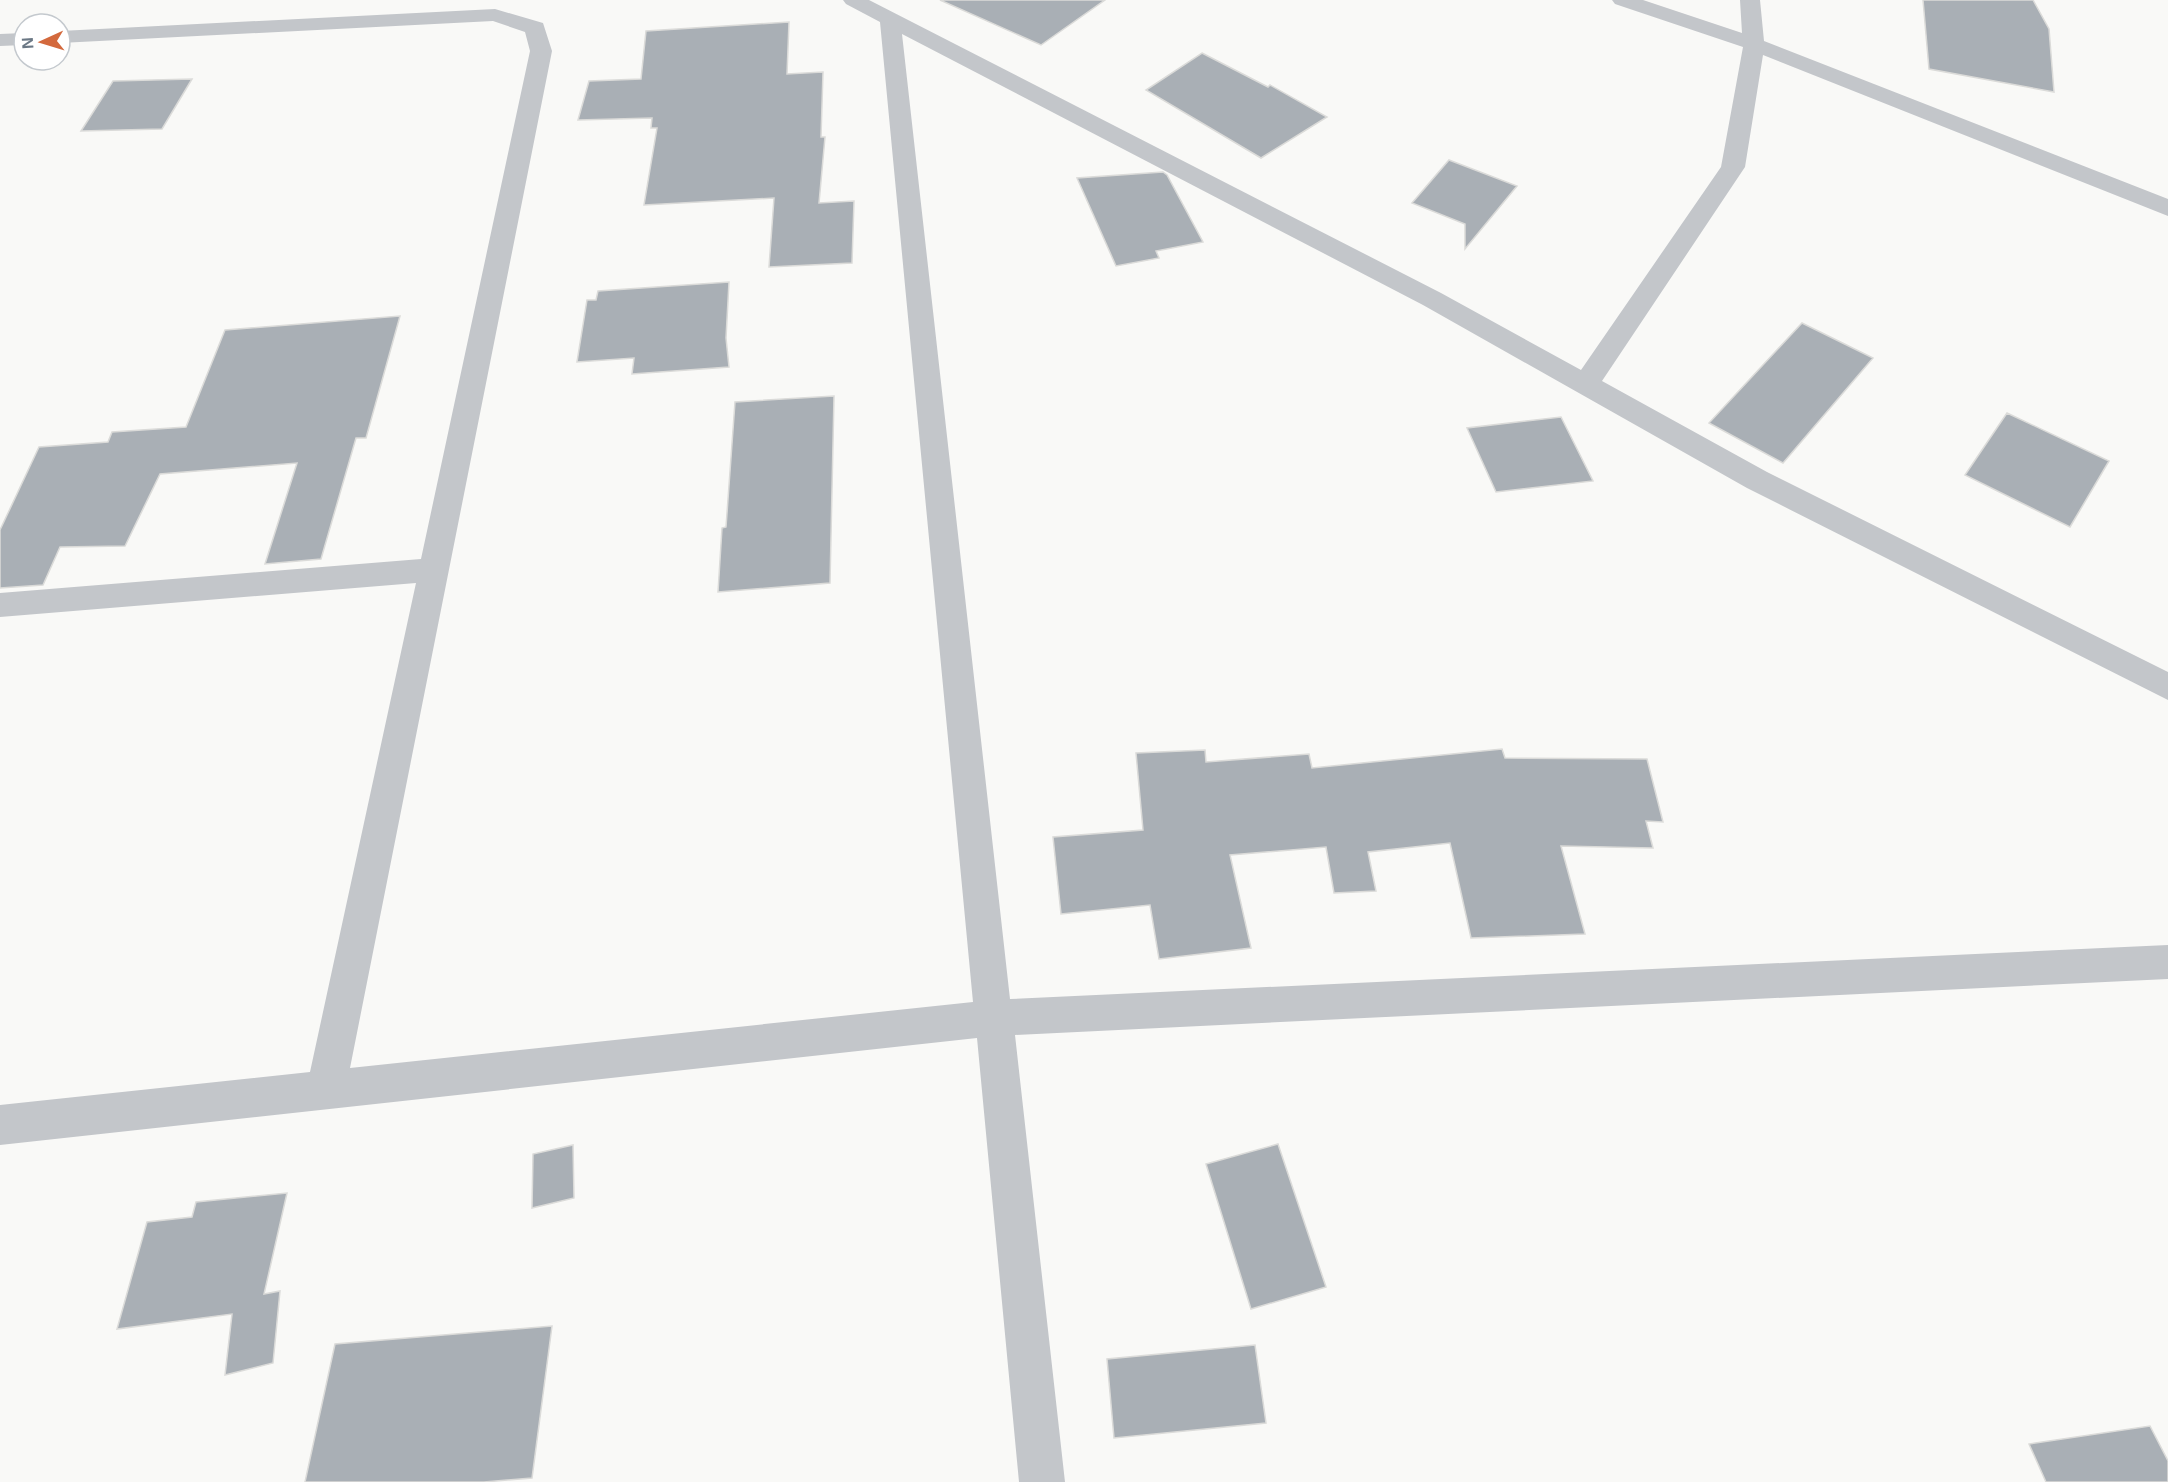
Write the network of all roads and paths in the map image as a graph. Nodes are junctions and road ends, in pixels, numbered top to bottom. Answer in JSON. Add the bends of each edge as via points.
{"nodes":[{"id":1,"x":853,"y":0,"type":"edge"},
{"id":2,"x":1622,"y":0,"type":"edge"},
{"id":3,"x":1750,"y":0,"type":"edge"},
{"id":4,"x":890,"y":19,"type":"junction"},
{"id":5,"x":72,"y":36,"type":"edge"},
{"id":6,"x":1754,"y":44,"type":"junction"},
{"id":7,"x":2168,"y":208,"type":"edge"},
{"id":8,"x":1585,"y":385,"type":"junction"},
{"id":9,"x":433,"y":570,"type":"junction"},
{"id":10,"x":0,"y":605,"type":"edge"},
{"id":11,"x":2168,"y":687,"type":"edge"},
{"id":12,"x":2168,"y":962,"type":"edge"},
{"id":13,"x":992,"y":1018,"type":"junction"},
{"id":14,"x":326,"y":1090,"type":"junction"},
{"id":15,"x":0,"y":1125,"type":"edge"},
{"id":16,"x":1042,"y":1482,"type":"edge"}],
"edges":[{"from":1,"to":4,"type":"street"},
{"from":2,"to":6,"type":"street"},
{"from":3,"to":6,"type":"street"},
{"from":4,"to":8,"type":"street","via":[[1432,300]]},
{"from":4,"to":13,"type":"street"},
{"from":5,"to":9,"type":"street","via":[[495,15],[535,28],[541,51]]},
{"from":6,"to":7,"type":"street"},
{"from":6,"to":8,"type":"street","via":[[1733,167]]},
{"from":8,"to":11,"type":"street","via":[[1757,480]]},
{"from":9,"to":10,"type":"street"},
{"from":9,"to":14,"type":"street"},
{"from":12,"to":13,"type":"street"},
{"from":13,"to":14,"type":"street"},
{"from":13,"to":16,"type":"street"},
{"from":14,"to":15,"type":"street"}]}
